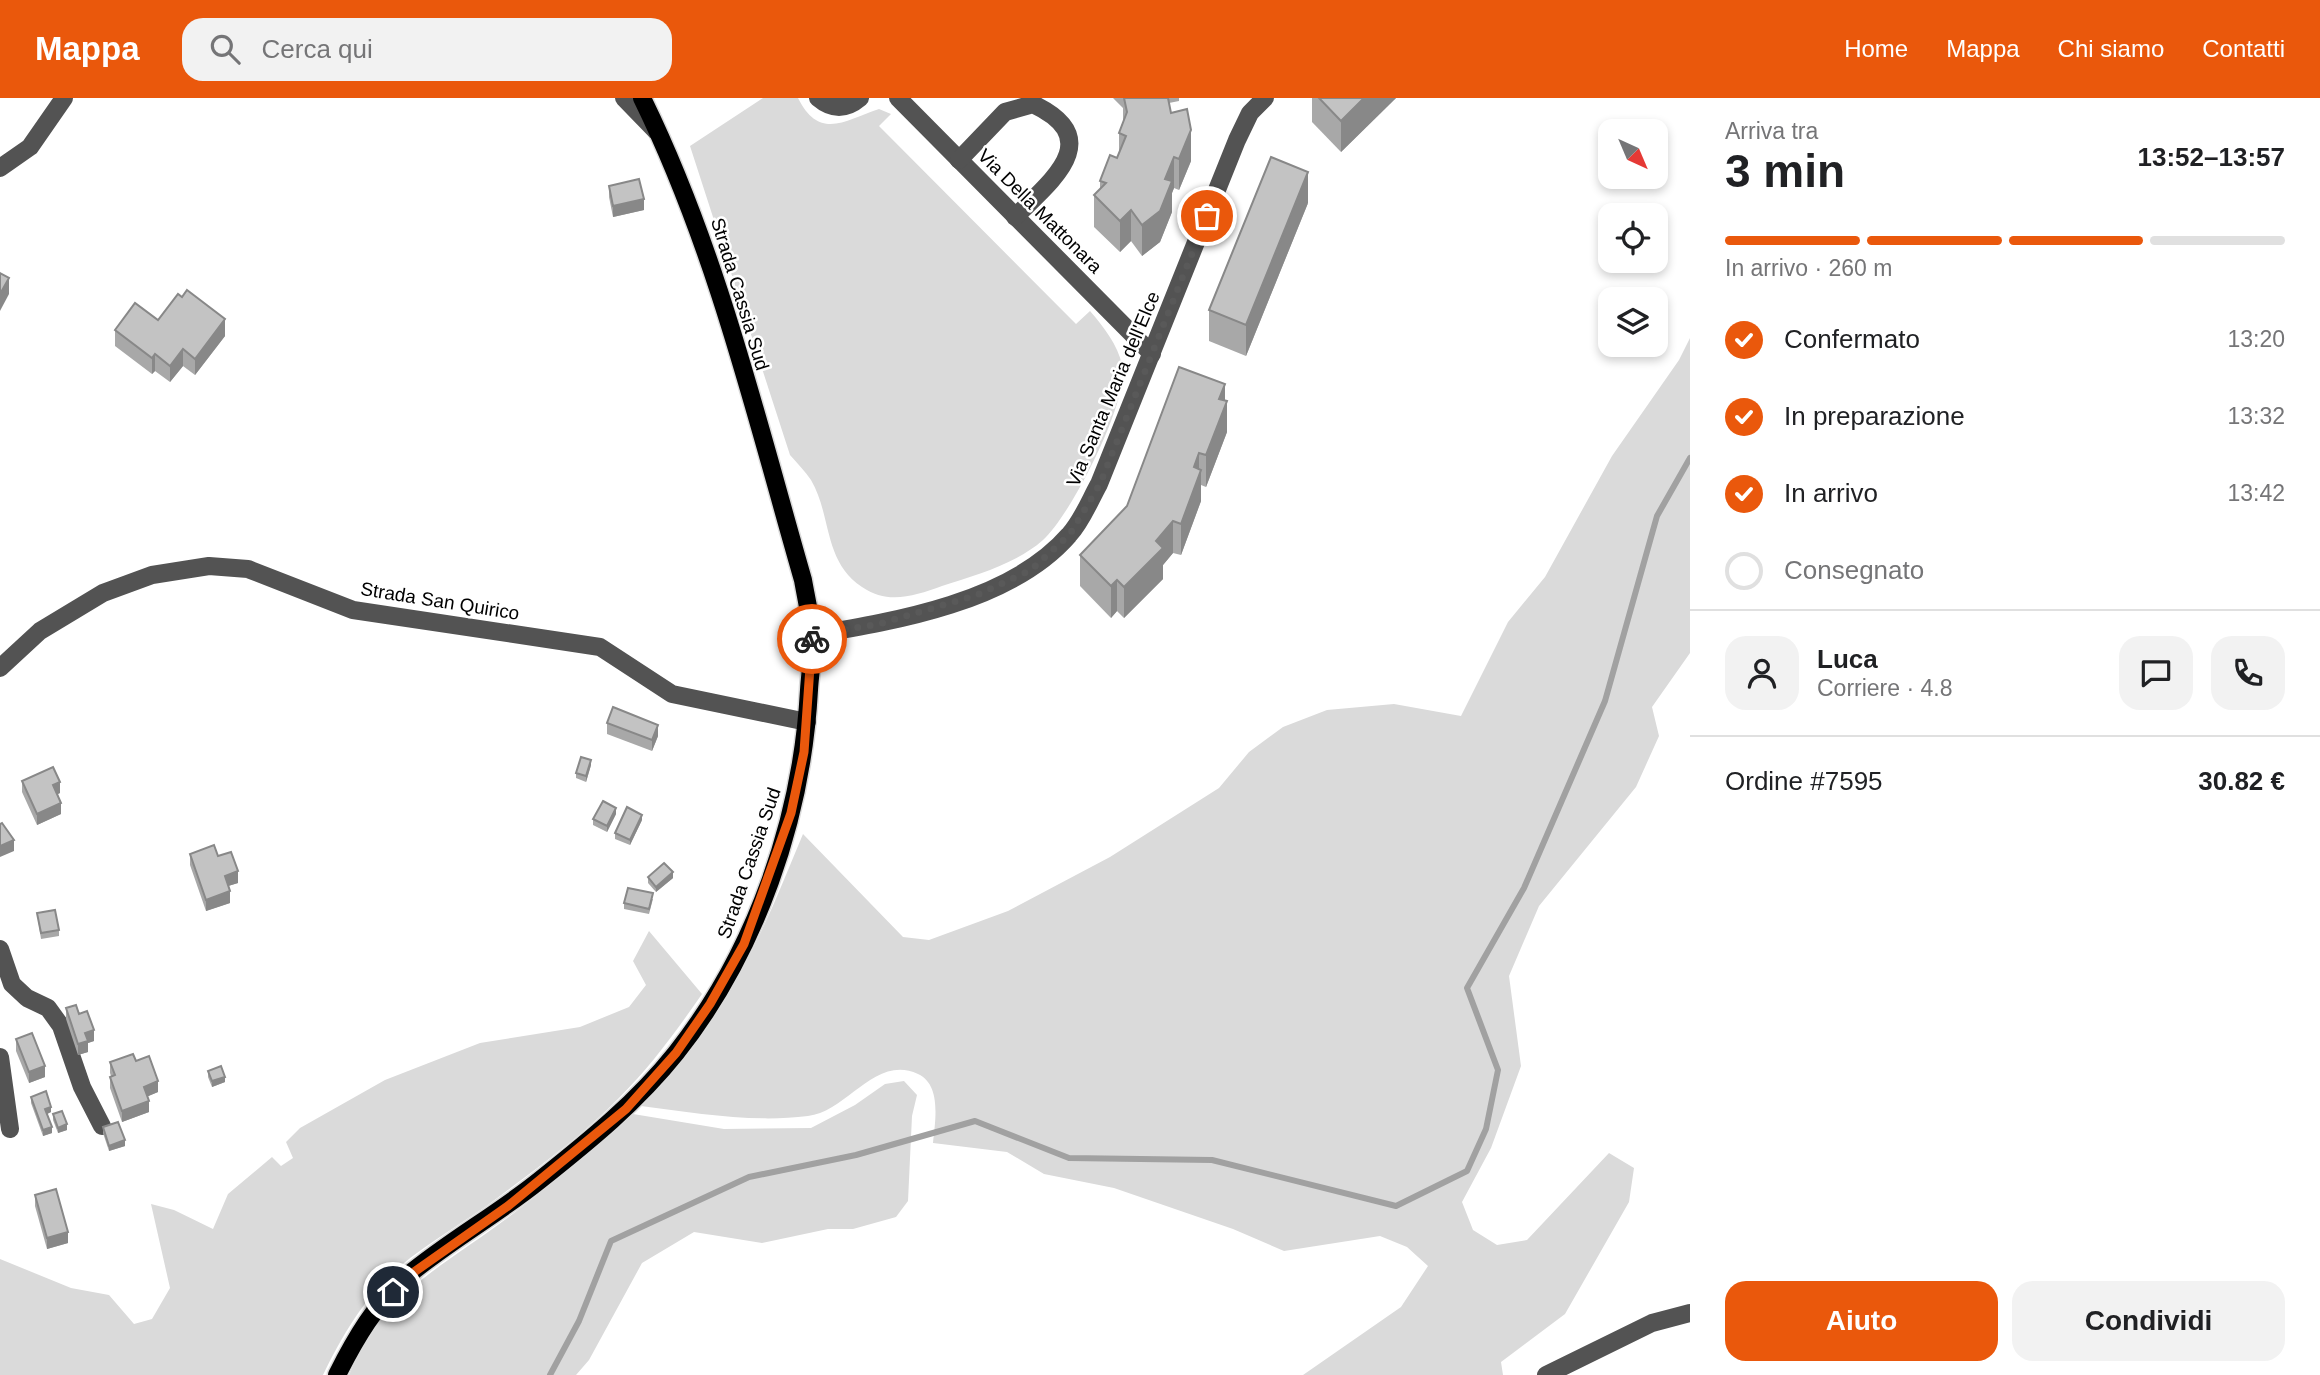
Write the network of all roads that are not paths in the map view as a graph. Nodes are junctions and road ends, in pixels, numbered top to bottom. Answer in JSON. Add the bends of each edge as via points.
{"nodes":[{"id":1,"x":64,"y":98,"type":"edge"},
{"id":2,"x":624,"y":98,"type":"edge"},
{"id":3,"x":642,"y":98,"type":"edge"},
{"id":4,"x":818,"y":98,"type":"edge"},
{"id":5,"x":860,"y":98,"type":"edge"},
{"id":6,"x":898,"y":98,"type":"edge"},
{"id":7,"x":1265,"y":98,"type":"edge"},
{"id":8,"x":1249,"y":106,"type":"edge"},
{"id":9,"x":660,"y":136,"type":"junction"},
{"id":10,"x":959,"y":160,"type":"junction"},
{"id":11,"x":0,"y":168,"type":"edge"},
{"id":12,"x":1015,"y":216,"type":"junction"},
{"id":13,"x":1152,"y":354,"type":"junction"},
{"id":14,"x":812,"y":635,"type":"junction"},
{"id":15,"x":0,"y":668,"type":"edge"},
{"id":16,"x":807,"y":722,"type":"junction"},
{"id":17,"x":0,"y":949,"type":"edge"},
{"id":18,"x":6,"y":990,"type":"edge"},
{"id":19,"x":0,"y":1056,"type":"edge"},
{"id":20,"x":102,"y":1126,"type":"edge"},
{"id":21,"x":10,"y":1129,"type":"dead end"},
{"id":22,"x":1690,"y":1313,"type":"edge"},
{"id":23,"x":337,"y":1375,"type":"edge"},
{"id":24,"x":1546,"y":1375,"type":"edge"}],
"edges":[{"from":1,"to":11,"type":"street","via":[[30,147]]},
{"from":2,"to":9,"type":"street"},
{"from":3,"to":9,"type":"main road","name":"Strada Cassia Sud"},
{"from":4,"to":5,"type":"street","via":[[833,107]]},
{"from":6,"to":10,"type":"street","name":"Via Della Mattonara"},
{"from":7,"to":8,"type":"street","name":"Via Santa Maria dell'Elce"},
{"from":8,"to":13,"type":"street","name":"Via Santa Maria dell'Elce"},
{"from":9,"to":14,"type":"main road","name":"Strada Cassia Sud","via":[[706,248],[803,580]]},
{"from":10,"to":12,"type":"street","name":"Via Della Mattonara"},
{"from":10,"to":12,"type":"street","via":[[1005,112],[1033,104],[1050,113],[1069,134],[1063,169]]},
{"from":12,"to":13,"type":"street","name":"Via Della Mattonara"},
{"from":13,"to":14,"type":"street","name":"Via Santa Maria dell'Elce","via":[[1100,484],[1070,534],[1031,570],[977,595],[879,624]]},
{"from":14,"to":16,"type":"main road","name":"Strada Cassia Sud"},
{"from":15,"to":16,"type":"street","name":"Strada San Quirico","via":[[40,631],[103,593],[152,575],[209,566],[248,569],[353,610],[600,647],[672,694]]},
{"from":16,"to":23,"type":"main road","name":"Strada Cassia Sud","via":[[788,826],[744,944],[676,1053],[626,1109],[571,1156],[407,1277],[378,1306]]},
{"from":17,"to":18,"type":"street"},
{"from":18,"to":20,"type":"street","via":[[48,1008],[61,1026],[82,1087]]},
{"from":19,"to":21,"type":"street"},
{"from":22,"to":24,"type":"street","via":[[1652,1323]]}]}
